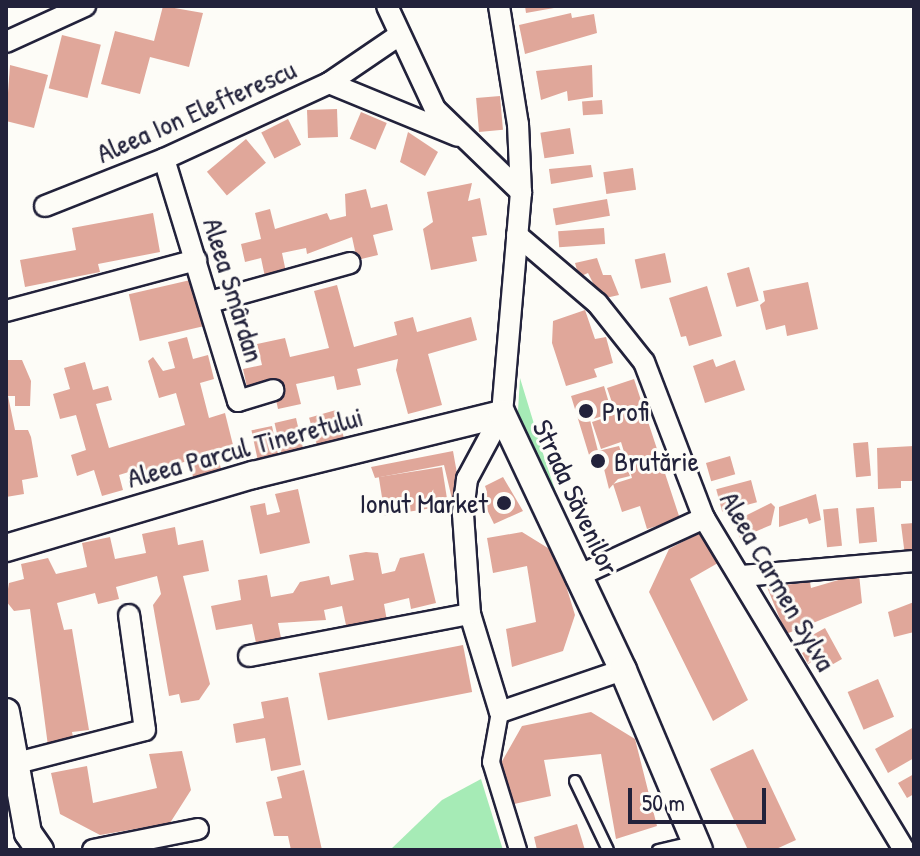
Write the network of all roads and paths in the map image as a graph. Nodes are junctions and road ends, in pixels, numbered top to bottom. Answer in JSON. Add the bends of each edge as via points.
{"nodes":[{"id":1,"x":85,"y":6,"type":"edge"},
{"id":2,"x":387,"y":6,"type":"edge"},
{"id":3,"x":499,"y":6,"type":"edge"},
{"id":4,"x":398,"y":36,"type":"junction"},
{"id":5,"x":6,"y":42,"type":"edge"},
{"id":6,"x":329,"y":83,"type":"junction"},
{"id":7,"x":458,"y":136,"type":"junction"},
{"id":8,"x":164,"y":159,"type":"junction"},
{"id":9,"x":521,"y":192,"type":"junction"},
{"id":10,"x":45,"y":206,"type":"dead end"},
{"id":11,"x":517,"y":235,"type":"junction"},
{"id":12,"x":196,"y":260,"type":"junction"},
{"id":13,"x":350,"y":263,"type":"dead end"},
{"id":14,"x":210,"y":302,"type":"junction"},
{"id":15,"x":6,"y":311,"type":"edge"},
{"id":16,"x":273,"y":390,"type":"dead end"},
{"id":17,"x":502,"y":414,"type":"junction"},
{"id":18,"x":704,"y":518,"type":"junction"},
{"id":19,"x":6,"y":548,"type":"edge"},
{"id":20,"x":914,"y":561,"type":"edge"},
{"id":21,"x":742,"y":576,"type":"junction"},
{"id":22,"x":576,"y":577,"type":"junction"},
{"id":23,"x":470,"y":614,"type":"junction"},
{"id":24,"x":129,"y":615,"type":"dead end"},
{"id":25,"x":249,"y":656,"type":"dead end"},
{"id":26,"x":623,"y":670,"type":"junction"},
{"id":27,"x":500,"y":712,"type":"junction"},
{"id":28,"x":8,"y":726,"type":"edge"},
{"id":29,"x":17,"y":763,"type":"junction"},
{"id":30,"x":575,"y":781,"type":"dead end"},
{"id":31,"x":198,"y":829,"type":"dead end"},
{"id":32,"x":25,"y":841,"type":"edge"},
{"id":33,"x":697,"y":846,"type":"edge"},
{"id":34,"x":93,"y":850,"type":"edge"},
{"id":35,"x":518,"y":850,"type":"edge"},
{"id":36,"x":608,"y":850,"type":"edge"},
{"id":37,"x":658,"y":850,"type":"edge"},
{"id":38,"x":904,"y":850,"type":"edge"}],
"edges":[{"from":1,"to":5,"type":"street"},
{"from":2,"to":4,"type":"street"},
{"from":3,"to":9,"type":"street","name":"Strada Săvenilor","via":[[518,124]]},
{"from":4,"to":6,"type":"street"},
{"from":4,"to":7,"type":"street","via":[[435,109]]},
{"from":6,"to":7,"type":"street","name":"Aleea Ion Elefterescu"},
{"from":6,"to":8,"type":"street","name":"Aleea Ion Elefterescu"},
{"from":7,"to":9,"type":"street"},
{"from":8,"to":10,"type":"street","name":"Aleea Ion Elefterescu"},
{"from":8,"to":12,"type":"street","name":"Aleea Smârdan"},
{"from":9,"to":11,"type":"street","name":"Strada Săvenilor"},
{"from":11,"to":17,"type":"street","name":"Strada Săvenilor"},
{"from":11,"to":18,"type":"street","name":"Aleea Carmen Sylva","via":[[597,303],[644,362]]},
{"from":12,"to":14,"type":"street","name":"Aleea Smârdan"},
{"from":12,"to":15,"type":"street"},
{"from":13,"to":14,"type":"street"},
{"from":14,"to":16,"type":"street","name":"Aleea Smârdan","via":[[238,401]]},
{"from":17,"to":19,"type":"street","name":"Aleea Parcul Tineretului","via":[[253,475]]},
{"from":17,"to":22,"type":"street","name":"Strada Săvenilor"},
{"from":17,"to":23,"type":"street","via":[[467,479],[463,514]]},
{"from":18,"to":21,"type":"street","name":"Aleea Carmen Sylva"},
{"from":18,"to":22,"type":"street"},
{"from":20,"to":21,"type":"street"},
{"from":21,"to":38,"type":"street","name":"Aleea Carmen Sylva"},
{"from":22,"to":26,"type":"street","name":"Strada Săvenilor"},
{"from":23,"to":25,"type":"street"},
{"from":23,"to":27,"type":"street"},
{"from":24,"to":29,"type":"street","via":[[145,730]]},
{"from":26,"to":27,"type":"street"},
{"from":26,"to":33,"type":"street","name":"Strada Săvenilor"},
{"from":27,"to":35,"type":"street","via":[[491,762]]},
{"from":28,"to":29,"type":"street"},
{"from":29,"to":32,"type":"street"},
{"from":30,"to":36,"type":"lane"},
{"from":31,"to":34,"type":"street"},
{"from":33,"to":37,"type":"lane"}]}
